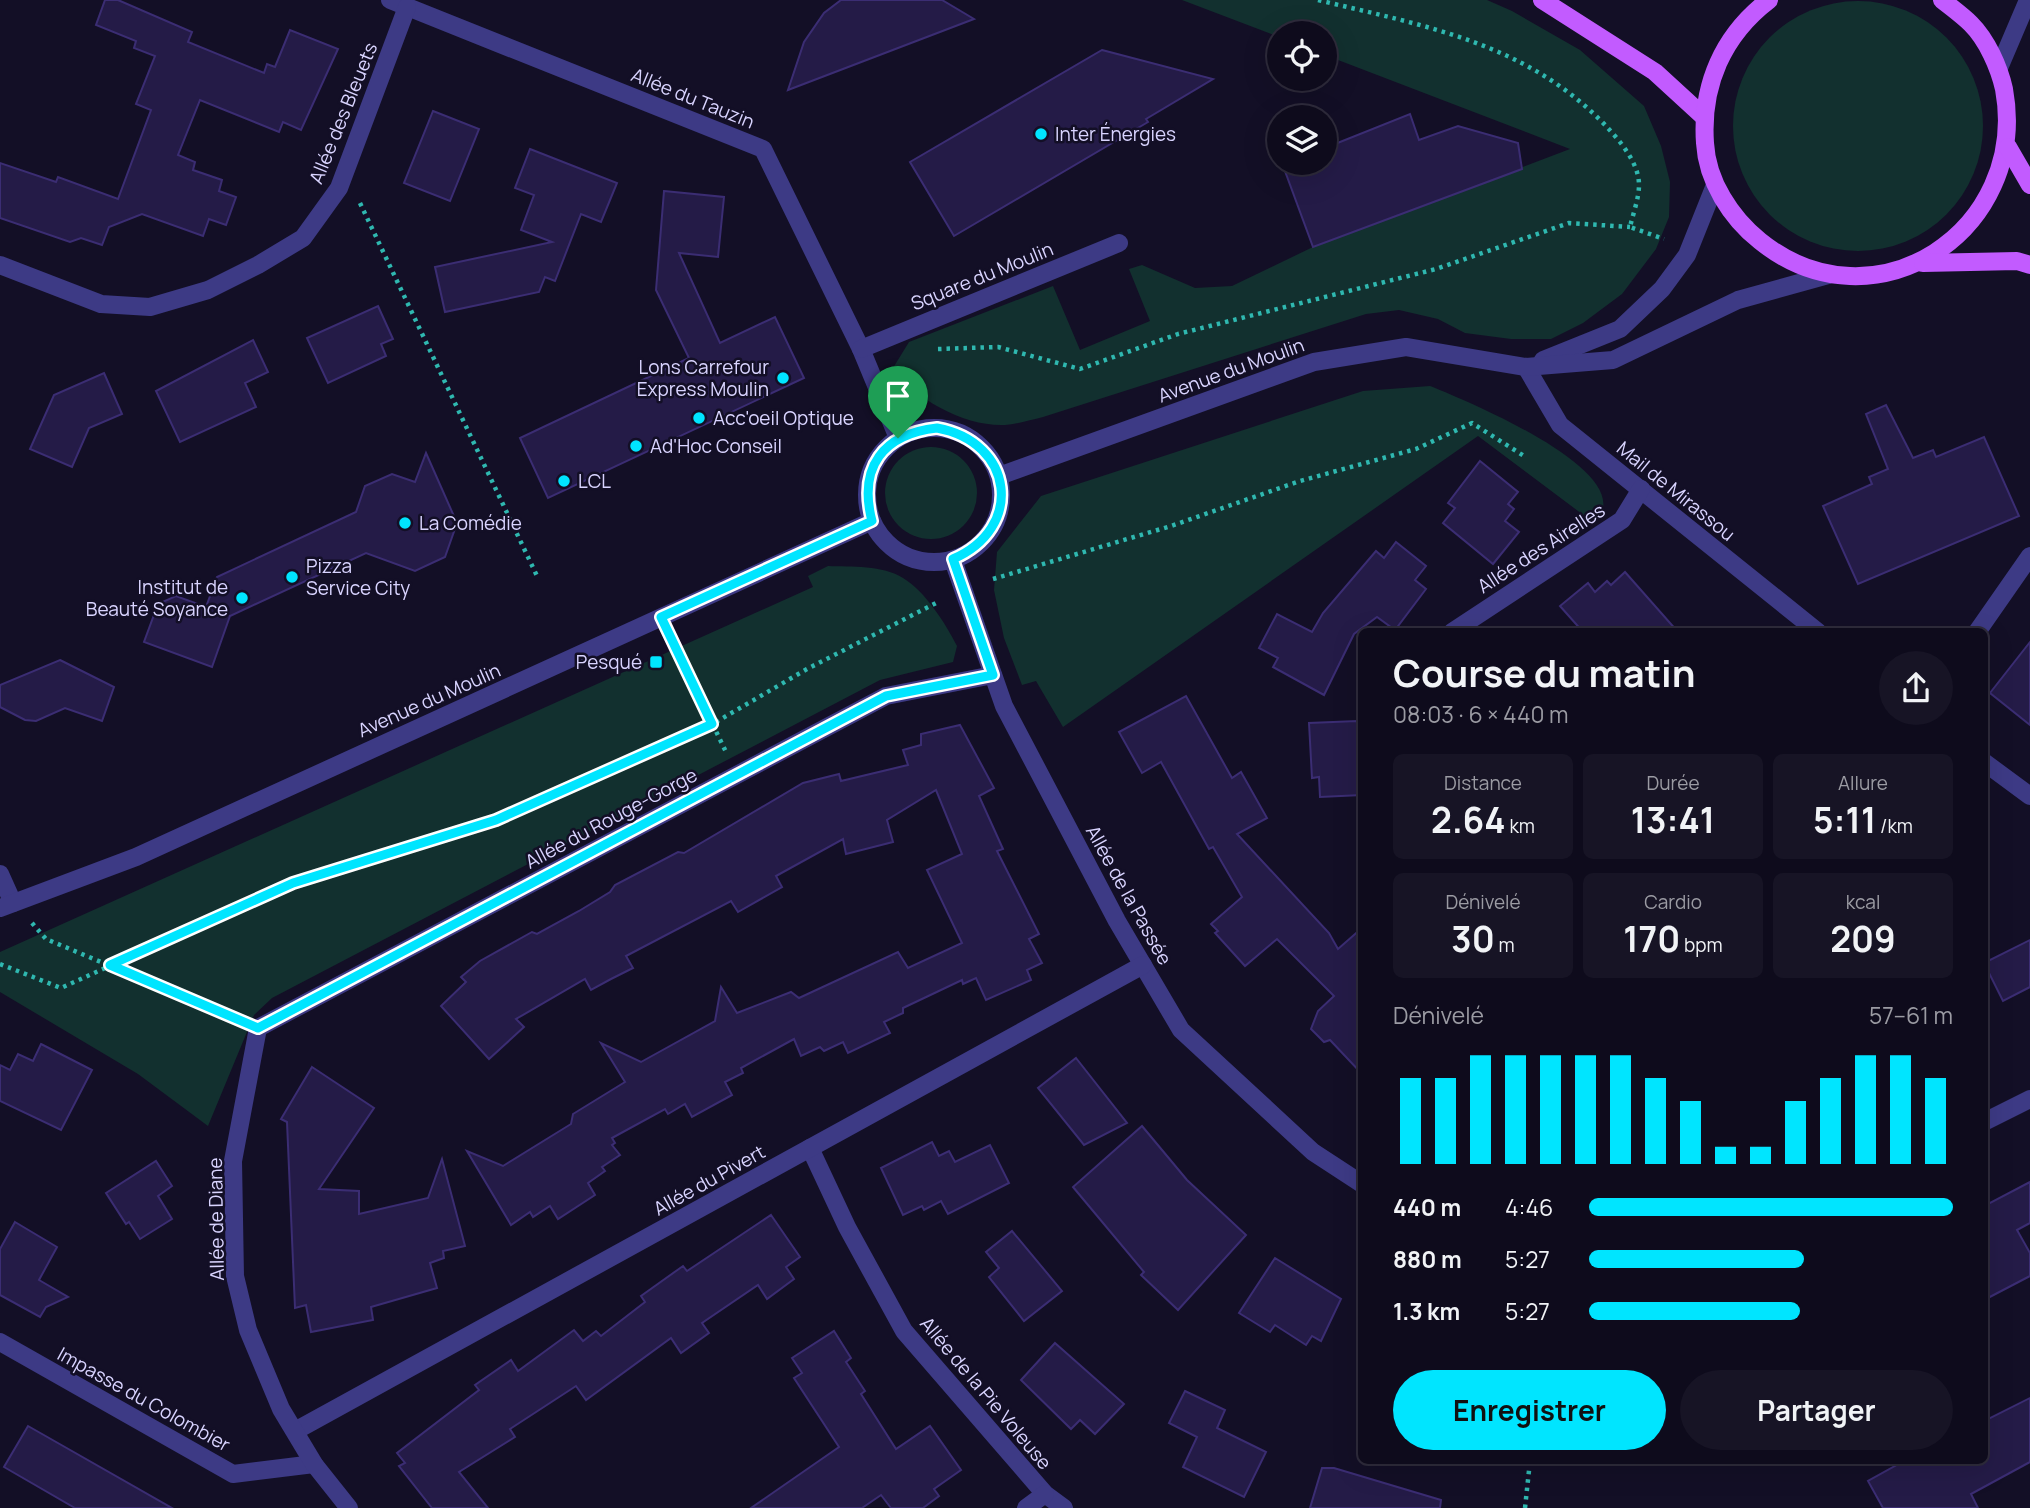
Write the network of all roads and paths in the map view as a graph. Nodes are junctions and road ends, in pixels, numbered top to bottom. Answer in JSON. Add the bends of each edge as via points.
{"nodes":[{"id":1,"x":390,"y":0,"type":"edge"},
{"id":2,"x":1318,"y":0,"type":"edge"},
{"id":3,"x":1542,"y":0,"type":"edge"},
{"id":4,"x":1762,"y":0,"type":"edge"},
{"id":5,"x":1942,"y":0,"type":"edge"},
{"id":6,"x":2028,"y":0,"type":"edge"},
{"id":7,"x":407,"y":7,"type":"junction"},
{"id":8,"x":1999,"y":68,"type":"junction"},
{"id":9,"x":1703,"y":116,"type":"junction"},
{"id":10,"x":2008,"y":147,"type":"junction"},
{"id":11,"x":1715,"y":185,"type":"junction"},
{"id":12,"x":2030,"y":185,"type":"edge"},
{"id":13,"x":340,"y":188,"type":"junction"},
{"id":14,"x":1630,"y":227,"type":"junction"},
{"id":15,"x":1669,"y":240,"type":"dead end"},
{"id":16,"x":1119,"y":243,"type":"dead end"},
{"id":17,"x":1923,"y":263,"type":"junction"},
{"id":18,"x":0,"y":265,"type":"edge"},
{"id":19,"x":2030,"y":265,"type":"edge"},
{"id":20,"x":1828,"y":275,"type":"junction"},
{"id":21,"x":896,"y":334,"type":"junction"},
{"id":22,"x":861,"y":349,"type":"junction"},
{"id":23,"x":1525,"y":367,"type":"junction"},
{"id":24,"x":898,"y":438,"type":"junction"},
{"id":25,"x":1524,"y":456,"type":"dead end"},
{"id":26,"x":999,"y":476,"type":"junction"},
{"id":27,"x":1641,"y":489,"type":"junction"},
{"id":28,"x":872,"y":521,"type":"junction"},
{"id":29,"x":2030,"y":556,"type":"edge"},
{"id":30,"x":953,"y":559,"type":"junction"},
{"id":31,"x":537,"y":576,"type":"dead end"},
{"id":32,"x":993,"y":579,"type":"dead end"},
{"id":33,"x":936,"y":603,"type":"dead end"},
{"id":34,"x":661,"y":617,"type":"junction"},
{"id":35,"x":1458,"y":628,"type":"edge"},
{"id":36,"x":1813,"y":628,"type":"edge"},
{"id":37,"x":1980,"y":628,"type":"edge"},
{"id":38,"x":993,"y":675,"type":"junction"},
{"id":39,"x":712,"y":724,"type":"junction"},
{"id":40,"x":1988,"y":765,"type":"edge"},
{"id":41,"x":737,"y":775,"type":"junction"},
{"id":42,"x":2030,"y":796,"type":"edge"},
{"id":43,"x":0,"y":874,"type":"edge"},
{"id":44,"x":7,"y":906,"type":"edge"},
{"id":45,"x":0,"y":964,"type":"edge"},
{"id":46,"x":110,"y":965,"type":"junction"},
{"id":47,"x":1143,"y":965,"type":"junction"},
{"id":48,"x":258,"y":1028,"type":"junction"},
{"id":49,"x":2030,"y":1099,"type":"edge"},
{"id":50,"x":1988,"y":1120,"type":"edge"},
{"id":51,"x":810,"y":1148,"type":"junction"},
{"id":52,"x":1358,"y":1181,"type":"edge"},
{"id":53,"x":0,"y":1342,"type":"edge"},
{"id":54,"x":295,"y":1431,"type":"junction"},
{"id":55,"x":314,"y":1464,"type":"junction"},
{"id":56,"x":1530,"y":1464,"type":"edge"},
{"id":57,"x":1045,"y":1494,"type":"junction"},
{"id":58,"x":349,"y":1508,"type":"edge"},
{"id":59,"x":1026,"y":1508,"type":"edge"},
{"id":60,"x":1064,"y":1508,"type":"edge"},
{"id":61,"x":1525,"y":1508,"type":"edge"}],
"edges":[{"from":1,"to":7,"type":"street","name":"Allée du Tauzin"},
{"from":2,"to":14,"type":"path","via":[[1430,27],[1509,54],[1581,100],[1626,147],[1639,183]]},
{"from":3,"to":9,"type":"main road","via":[[1655,72]]},
{"from":4,"to":9,"type":"main road","via":[[1734,32],[1712,72]]},
{"from":5,"to":8,"type":"main road","via":[[1972,25]]},
{"from":6,"to":8,"type":"street"},
{"from":7,"to":13,"type":"street","name":"Allée des Bleuets"},
{"from":7,"to":22,"type":"street","name":"Allée du Tauzin","via":[[764,149]]},
{"from":8,"to":10,"type":"main road","via":[[2009,106]]},
{"from":9,"to":11,"type":"main road","via":[[1705,151]]},
{"from":10,"to":12,"type":"main road"},
{"from":10,"to":17,"type":"main road","via":[[1994,194],[1964,234]]},
{"from":11,"to":20,"type":"main road","via":[[1742,227],[1781,258]]},
{"from":11,"to":23,"type":"street","via":[[1687,255],[1662,289],[1620,329]]},
{"from":13,"to":18,"type":"street","name":"Allée des Bleuets","via":[[303,238],[208,290],[150,307],[101,304]]},
{"from":13,"to":31,"type":"path","via":[[355,192]]},
{"from":14,"to":15,"type":"path"},
{"from":14,"to":21,"type":"path","via":[[1569,223],[1436,268],[1203,327],[1080,369],[998,347],[904,350]]},
{"from":16,"to":21,"type":"street","name":"Square du Moulin"},
{"from":17,"to":19,"type":"main road","via":[[2017,261]]},
{"from":17,"to":20,"type":"main road","via":[[1877,277]]},
{"from":20,"to":23,"type":"street","name":"Avenue du Moulin","via":[[1738,300],[1613,360]]},
{"from":21,"to":22,"type":"street","name":"Square du Moulin"},
{"from":22,"to":24,"type":"street","name":"Allée du Tauzin"},
{"from":23,"to":26,"type":"street","name":"Avenue du Moulin","via":[[1406,347],[1314,362]]},
{"from":23,"to":27,"type":"street","name":"Mail de Mirassou","via":[[1560,425]]},
{"from":24,"to":26,"type":"street","via":[[916,430],[957,431],[990,457]]},
{"from":24,"to":28,"type":"street","via":[[883,450],[867,484]]},
{"from":25,"to":32,"type":"path","via":[[1472,423],[1416,449]]},
{"from":26,"to":30,"type":"street","via":[[998,518],[973,551]]},
{"from":27,"to":35,"type":"street","name":"Allée des Airelles","via":[[1622,520]]},
{"from":27,"to":36,"type":"street","name":"Mail de Mirassou"},
{"from":28,"to":30,"type":"street","via":[[881,537],[905,555],[934,563]]},
{"from":28,"to":34,"type":"street","name":"Avenue du Moulin"},
{"from":29,"to":37,"type":"street"},
{"from":30,"to":38,"type":"street","name":"Allée de la Passée"},
{"from":33,"to":39,"type":"path"},
{"from":34,"to":39,"type":"path"},
{"from":34,"to":44,"type":"street","name":"Avenue du Moulin","via":[[136,857]]},
{"from":38,"to":41,"type":"street","name":"Allée du Rouge-Gorge","via":[[886,696]]},
{"from":38,"to":47,"type":"street","name":"Allée de la Passée","via":[[1004,706]]},
{"from":39,"to":41,"type":"path"},
{"from":39,"to":46,"type":"path","via":[[496,820],[293,883]]},
{"from":40,"to":42,"type":"street"},
{"from":41,"to":48,"type":"street","name":"Allée du Rouge-Gorge"},
{"from":43,"to":44,"type":"street"},
{"from":44,"to":46,"type":"path","via":[[46,939]]},
{"from":45,"to":46,"type":"path","via":[[61,988]]},
{"from":46,"to":48,"type":"path"},
{"from":47,"to":51,"type":"street","name":"Allée du Pivert"},
{"from":47,"to":52,"type":"street","name":"Allée de la Passée","via":[[1181,1030],[1313,1152]]},
{"from":48,"to":54,"type":"street","name":"Allée de Diane","via":[[233,1161],[235,1276],[248,1329],[281,1409]]},
{"from":49,"to":50,"type":"street"},
{"from":51,"to":54,"type":"street","name":"Allée du Pivert"},
{"from":51,"to":57,"type":"street","name":"Allée de la Pie Voleuse","via":[[904,1331]]},
{"from":53,"to":55,"type":"street","name":"Impasse du Colombier","via":[[233,1474]]},
{"from":54,"to":55,"type":"street","name":"Allée de Diane"},
{"from":55,"to":58,"type":"street","name":"Allée de Diane"},
{"from":56,"to":61,"type":"path"},
{"from":57,"to":59,"type":"street"},
{"from":57,"to":60,"type":"street","name":"Allée de la Pie Voleuse"}]}
